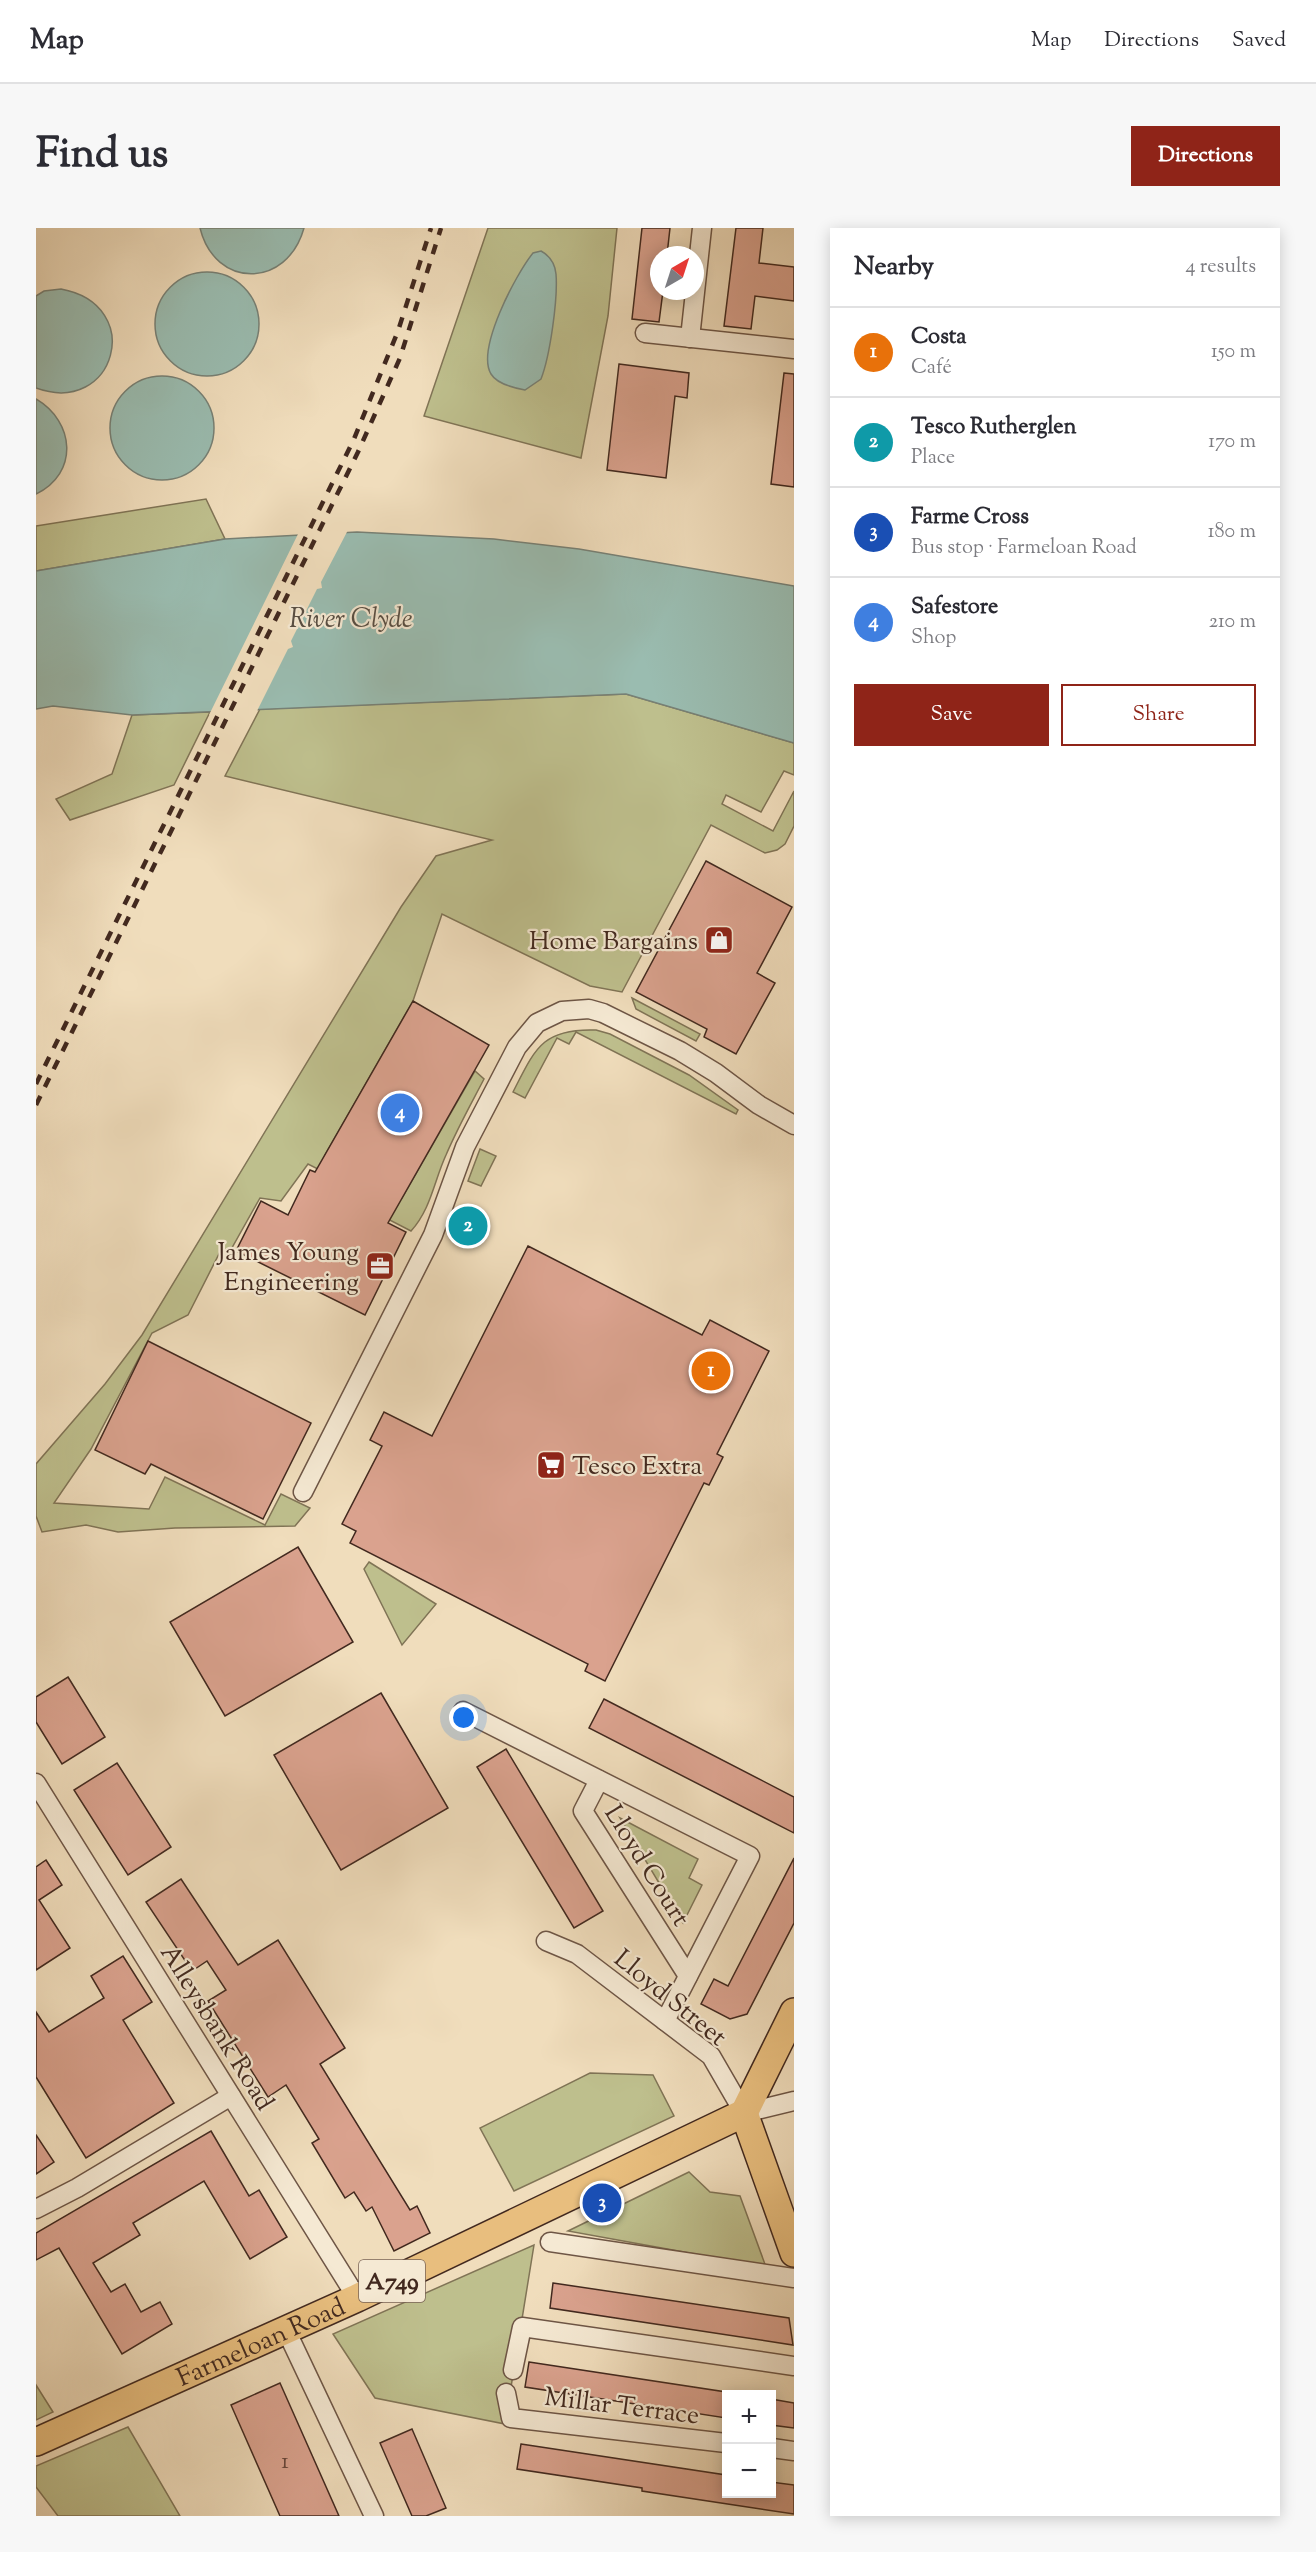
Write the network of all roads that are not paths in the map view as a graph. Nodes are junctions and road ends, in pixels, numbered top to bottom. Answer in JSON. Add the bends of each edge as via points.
{"nodes":[{"id":1,"x":702,"y":228,"type":"edge"},
{"id":2,"x":645,"y":333,"type":"dead end"},
{"id":3,"x":690,"y":338,"type":"junction"},
{"id":4,"x":794,"y":349,"type":"edge"},
{"id":5,"x":794,"y":1125,"type":"edge"},
{"id":6,"x":303,"y":1492,"type":"dead end"},
{"id":7,"x":463,"y":1711,"type":"dead end"},
{"id":8,"x":599,"y":1780,"type":"junction"},
{"id":9,"x":36,"y":1783,"type":"edge"},
{"id":10,"x":546,"y":1941,"type":"dead end"},
{"id":11,"x":688,"y":1977,"type":"junction"},
{"id":12,"x":665,"y":2021,"type":"junction"},
{"id":13,"x":793,"y":2026,"type":"edge"},
{"id":14,"x":231,"y":2096,"type":"junction"},
{"id":15,"x":794,"y":2102,"type":"edge"},
{"id":16,"x":744,"y":2113,"type":"junction"},
{"id":17,"x":36,"y":2209,"type":"edge"},
{"id":18,"x":550,"y":2242,"type":"dead end"},
{"id":19,"x":794,"y":2253,"type":"edge"},
{"id":20,"x":794,"y":2278,"type":"edge"},
{"id":21,"x":357,"y":2298,"type":"junction"},
{"id":22,"x":285,"y":2330,"type":"junction"},
{"id":23,"x":794,"y":2366,"type":"edge"},
{"id":24,"x":513,"y":2370,"type":"dead end"},
{"id":25,"x":506,"y":2393,"type":"dead end"},
{"id":26,"x":36,"y":2442,"type":"edge"},
{"id":27,"x":722,"y":2443,"type":"edge"},
{"id":28,"x":776,"y":2449,"type":"edge"},
{"id":29,"x":794,"y":2451,"type":"edge"},
{"id":30,"x":374,"y":2516,"type":"edge"}],
"edges":[{"from":1,"to":3,"type":"street"},
{"from":2,"to":3,"type":"street"},
{"from":3,"to":4,"type":"street"},
{"from":5,"to":6,"type":"street","via":[[716,1073],[603,1013],[576,1009],[537,1023],[518,1047],[465,1147],[433,1236]]},
{"from":7,"to":8,"type":"street","name":"Lloyd Court"},
{"from":8,"to":11,"type":"street","name":"Lloyd Court","via":[[583,1811]]},
{"from":8,"to":11,"type":"street","name":"Lloyd Court","via":[[750,1856]]},
{"from":9,"to":14,"type":"street","name":"Alleysbank Road"},
{"from":10,"to":12,"type":"street","name":"Lloyd Street","via":[[577,1954]]},
{"from":11,"to":12,"type":"street","name":"Lloyd Court"},
{"from":12,"to":16,"type":"street","name":"Lloyd Street","via":[[711,2056]]},
{"from":13,"to":16,"type":"main road"},
{"from":14,"to":17,"type":"street"},
{"from":14,"to":21,"type":"street","name":"Alleysbank Road"},
{"from":15,"to":16,"type":"street"},
{"from":16,"to":19,"type":"main road"},
{"from":16,"to":21,"type":"main road","name":"Farmeloan Road","number":"A749"},
{"from":18,"to":20,"type":"street"},
{"from":21,"to":22,"type":"main road","name":"Farmeloan Road","number":"A749"},
{"from":22,"to":26,"type":"main road","name":"Farmeloan Road","number":"A749"},
{"from":22,"to":30,"type":"street"},
{"from":23,"to":24,"type":"street","via":[[522,2327]]},
{"from":25,"to":27,"type":"street","name":"Millar Terrace","via":[[512,2418]]},
{"from":28,"to":29,"type":"street"}]}
